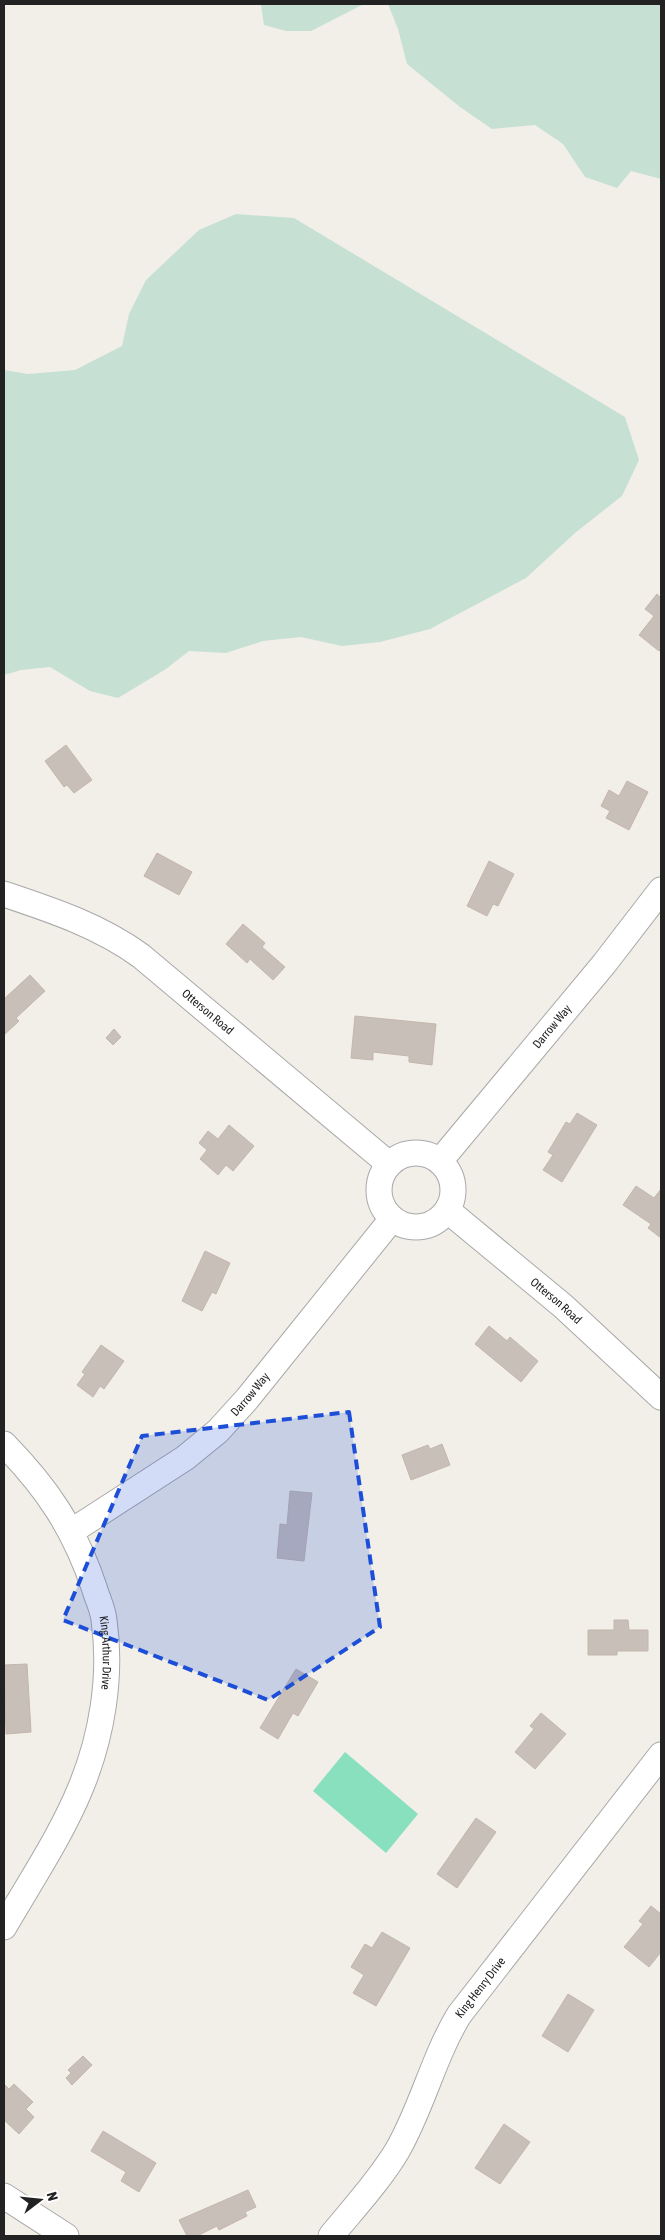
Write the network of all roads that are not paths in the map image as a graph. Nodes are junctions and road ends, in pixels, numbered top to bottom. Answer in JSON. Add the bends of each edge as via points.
{"nodes":[{"id":1,"x":661,"y":890,"type":"edge"},
{"id":2,"x":4,"y":894,"type":"edge"},
{"id":3,"x":440,"y":1161,"type":"junction"},
{"id":4,"x":389,"y":1164,"type":"junction"},
{"id":5,"x":447,"y":1210,"type":"junction"},
{"id":6,"x":392,"y":1218,"type":"junction"},
{"id":7,"x":661,"y":1398,"type":"edge"},
{"id":8,"x":4,"y":1444,"type":"edge"},
{"id":9,"x":72,"y":1531,"type":"junction"},
{"id":10,"x":661,"y":1755,"type":"edge"},
{"id":11,"x":4,"y":1927,"type":"edge"},
{"id":12,"x":4,"y":2196,"type":"edge"},
{"id":13,"x":66,"y":2236,"type":"edge"},
{"id":14,"x":331,"y":2236,"type":"edge"}],
"edges":[{"from":1,"to":3,"type":"street","name":"Darrow Way","via":[[604,964]]},
{"from":2,"to":4,"type":"street","name":"Otterson Road","via":[[88,924],[117,939]]},
{"from":3,"to":4,"type":"street","via":[[414,1152]]},
{"from":3,"to":5,"type":"street","via":[[453,1184]]},
{"from":4,"to":6,"type":"street","via":[[381,1177],[379,1192],[385,1211]]},
{"from":5,"to":6,"type":"street","via":[[434,1222],[417,1227],[400,1224]]},
{"from":5,"to":7,"type":"street","name":"Otterson Road","via":[[563,1306]]},
{"from":6,"to":9,"type":"street","name":"Darrow Way","via":[[248,1399],[218,1431],[185,1458]]},
{"from":8,"to":9,"type":"street","name":"King Arthur Drive","via":[[29,1470]]},
{"from":9,"to":11,"type":"street","name":"King Arthur Drive","via":[[84,1556],[104,1619],[106,1684],[103,1702],[95,1748],[81,1788]]},
{"from":10,"to":14,"type":"street","name":"King Henry Drive","via":[[459,2015],[396,2152]]},
{"from":12,"to":13,"type":"street"}]}
